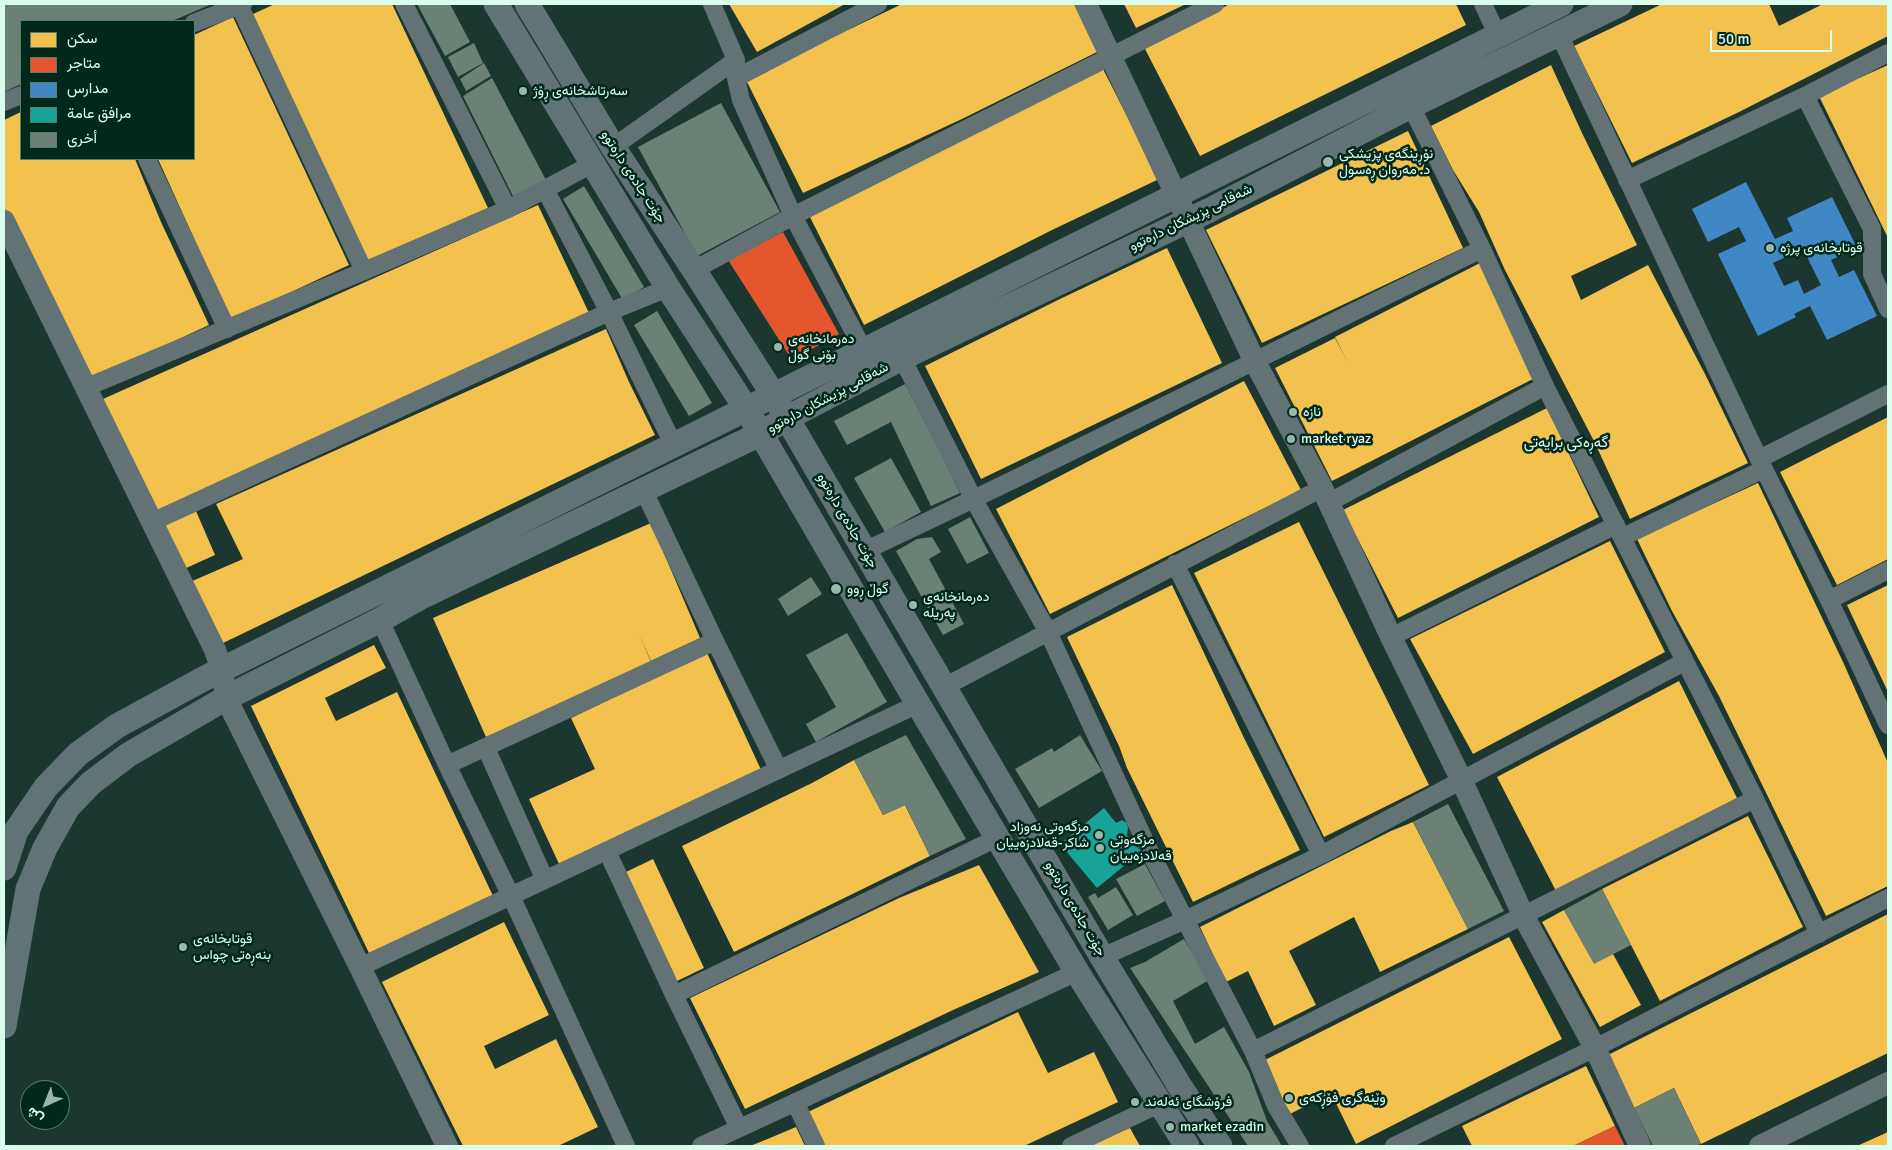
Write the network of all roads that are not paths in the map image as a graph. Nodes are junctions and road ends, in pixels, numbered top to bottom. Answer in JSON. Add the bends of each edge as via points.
{"nodes":[{"id":1,"x":241,"y":4,"type":"edge"},
{"id":2,"x":404,"y":4,"type":"edge"},
{"id":3,"x":496,"y":4,"type":"edge"},
{"id":4,"x":527,"y":4,"type":"edge"},
{"id":5,"x":712,"y":4,"type":"edge"},
{"id":6,"x":878,"y":4,"type":"edge"},
{"id":7,"x":1086,"y":4,"type":"edge"},
{"id":8,"x":1215,"y":4,"type":"edge"},
{"id":9,"x":1483,"y":4,"type":"edge"},
{"id":10,"x":1620,"y":4,"type":"edge"},
{"id":11,"x":1554,"y":8,"type":"edge"},
{"id":12,"x":195,"y":22,"type":"edge"},
{"id":13,"x":1559,"y":34,"type":"junction"},
{"id":14,"x":1498,"y":36,"type":"junction"},
{"id":15,"x":1888,"y":53,"type":"edge"},
{"id":16,"x":1111,"y":57,"type":"junction"},
{"id":17,"x":736,"y":69,"type":"junction"},
{"id":18,"x":20,"y":95,"type":"edge"},
{"id":19,"x":1805,"y":96,"type":"junction"},
{"id":20,"x":4,"y":102,"type":"edge"},
{"id":21,"x":1411,"y":106,"type":"junction"},
{"id":22,"x":613,"y":147,"type":"junction"},
{"id":23,"x":147,"y":160,"type":"edge"},
{"id":24,"x":592,"y":164,"type":"junction"},
{"id":25,"x":1627,"y":180,"type":"junction"},
{"id":26,"x":545,"y":189,"type":"junction"},
{"id":27,"x":1176,"y":196,"type":"junction"},
{"id":28,"x":508,"y":208,"type":"junction"},
{"id":29,"x":793,"y":216,"type":"junction"},
{"id":30,"x":4,"y":221,"type":"edge"},
{"id":31,"x":1188,"y":221,"type":"junction"},
{"id":32,"x":1482,"y":249,"type":"junction"},
{"id":33,"x":694,"y":270,"type":"junction"},
{"id":34,"x":364,"y":271,"type":"junction"},
{"id":35,"x":668,"y":288,"type":"junction"},
{"id":36,"x":1888,"y":309,"type":"edge"},
{"id":37,"x":609,"y":312,"type":"junction"},
{"id":38,"x":227,"y":329,"type":"junction"},
{"id":39,"x":864,"y":351,"type":"junction"},
{"id":40,"x":902,"y":358,"type":"junction"},
{"id":41,"x":1254,"y":360,"type":"junction"},
{"id":42,"x":1545,"y":386,"type":"junction"},
{"id":43,"x":87,"y":387,"type":"junction"},
{"id":44,"x":1888,"y":394,"type":"edge"},
{"id":45,"x":774,"y":396,"type":"junction"},
{"id":46,"x":747,"y":410,"type":"junction"},
{"id":47,"x":786,"y":418,"type":"junction"},
{"id":48,"x":762,"y":433,"type":"junction"},
{"id":49,"x":674,"y":446,"type":"junction"},
{"id":50,"x":1761,"y":464,"type":"junction"},
{"id":51,"x":643,"y":490,"type":"junction"},
{"id":52,"x":1325,"y":495,"type":"junction"},
{"id":53,"x":974,"y":500,"type":"junction"},
{"id":54,"x":152,"y":522,"type":"junction"},
{"id":55,"x":1620,"y":531,"type":"junction"},
{"id":56,"x":864,"y":551,"type":"junction"},
{"id":57,"x":1175,"y":564,"type":"junction"},
{"id":58,"x":1888,"y":570,"type":"edge"},
{"id":59,"x":1829,"y":600,"type":"junction"},
{"id":60,"x":380,"y":620,"type":"junction"},
{"id":61,"x":1048,"y":632,"type":"junction"},
{"id":62,"x":1391,"y":637,"type":"junction"},
{"id":63,"x":715,"y":642,"type":"junction"},
{"id":64,"x":1684,"y":662,"type":"junction"},
{"id":65,"x":222,"y":670,"type":"junction"},
{"id":66,"x":944,"y":687,"type":"junction"},
{"id":67,"x":226,"y":698,"type":"junction"},
{"id":68,"x":918,"y":704,"type":"junction"},
{"id":69,"x":1888,"y":725,"type":"edge"},
{"id":70,"x":486,"y":748,"type":"junction"},
{"id":71,"x":447,"y":765,"type":"junction"},
{"id":72,"x":779,"y":770,"type":"junction"},
{"id":73,"x":1461,"y":779,"type":"junction"},
{"id":74,"x":1755,"y":799,"type":"junction"},
{"id":75,"x":997,"y":838,"type":"junction"},
{"id":76,"x":607,"y":850,"type":"junction"},
{"id":77,"x":1320,"y":855,"type":"junction"},
{"id":78,"x":4,"y":868,"type":"edge"},
{"id":79,"x":545,"y":880,"type":"junction"},
{"id":80,"x":511,"y":896,"type":"junction"},
{"id":81,"x":1888,"y":898,"type":"edge"},
{"id":82,"x":1524,"y":917,"type":"junction"},
{"id":83,"x":1185,"y":920,"type":"junction"},
{"id":84,"x":1819,"y":934,"type":"junction"},
{"id":85,"x":1102,"y":957,"type":"junction"},
{"id":86,"x":360,"y":967,"type":"junction"},
{"id":87,"x":1077,"y":972,"type":"junction"},
{"id":88,"x":674,"y":995,"type":"junction"},
{"id":89,"x":4,"y":1026,"type":"edge"},
{"id":90,"x":1595,"y":1048,"type":"junction"},
{"id":91,"x":1253,"y":1051,"type":"junction"},
{"id":92,"x":1887,"y":1086,"type":"edge"},
{"id":93,"x":795,"y":1102,"type":"junction"},
{"id":94,"x":1159,"y":1104,"type":"junction"},
{"id":95,"x":739,"y":1128,"type":"junction"},
{"id":96,"x":1767,"y":1145,"type":"edge"},
{"id":97,"x":447,"y":1146,"type":"edge"},
{"id":98,"x":626,"y":1146,"type":"edge"},
{"id":99,"x":701,"y":1146,"type":"edge"},
{"id":100,"x":816,"y":1146,"type":"edge"},
{"id":101,"x":1070,"y":1146,"type":"edge"},
{"id":102,"x":1187,"y":1146,"type":"edge"},
{"id":103,"x":1220,"y":1146,"type":"edge"},
{"id":104,"x":1300,"y":1146,"type":"edge"},
{"id":105,"x":1394,"y":1146,"type":"edge"},
{"id":106,"x":1640,"y":1146,"type":"edge"}],
"edges":[{"from":1,"to":12,"type":"street"},
{"from":1,"to":34,"type":"street"},
{"from":2,"to":28,"type":"street"},
{"from":3,"to":24,"type":"main road","name":"جۆت جادەی دارەتوو"},
{"from":4,"to":22,"type":"main road","name":"جۆت جادەی دارەتوو"},
{"from":5,"to":17,"type":"street"},
{"from":6,"to":17,"type":"street"},
{"from":7,"to":16,"type":"street"},
{"from":8,"to":16,"type":"street"},
{"from":9,"to":14,"type":"street"},
{"from":10,"to":13,"type":"main road","name":"شەقامی پزیشکان دارەتوو"},
{"from":11,"to":13,"type":"main road"},
{"from":11,"to":14,"type":"main road","name":"شەقامی پزیشکان دارەتوو"},
{"from":13,"to":21,"type":"main road","name":"شەقامی پزیشکان دارەتوو"},
{"from":13,"to":25,"type":"street"},
{"from":14,"to":27,"type":"main road","name":"شەقامی پزیشکان دارەتوو"},
{"from":15,"to":19,"type":"street"},
{"from":16,"to":27,"type":"street"},
{"from":16,"to":29,"type":"street"},
{"from":17,"to":22,"type":"street"},
{"from":17,"to":29,"type":"street","via":[[741,100]]},
{"from":18,"to":20,"type":"street"},
{"from":19,"to":25,"type":"street"},
{"from":19,"to":36,"type":"street","via":[[1872,229],[1872,274]]},
{"from":21,"to":31,"type":"main road","name":"شەقامی پزیشکان دارەتوو"},
{"from":21,"to":32,"type":"street"},
{"from":22,"to":33,"type":"main road","name":"جۆت جادەی دارەتوو"},
{"from":23,"to":38,"type":"street"},
{"from":24,"to":26,"type":"street"},
{"from":24,"to":35,"type":"main road","name":"جۆت جادەی دارەتوو"},
{"from":25,"to":50,"type":"street"},
{"from":26,"to":28,"type":"street"},
{"from":26,"to":37,"type":"street"},
{"from":27,"to":31,"type":"street"},
{"from":27,"to":39,"type":"main road","name":"شەقامی پزیشکان دارەتوو"},
{"from":28,"to":34,"type":"street"},
{"from":29,"to":33,"type":"street"},
{"from":29,"to":39,"type":"street"},
{"from":30,"to":43,"type":"street"},
{"from":31,"to":40,"type":"main road","name":"شەقامی پزیشکان دارەتوو"},
{"from":31,"to":41,"type":"street"},
{"from":32,"to":41,"type":"street"},
{"from":32,"to":42,"type":"street"},
{"from":33,"to":45,"type":"main road","name":"جۆت جادەی دارەتوو"},
{"from":34,"to":38,"type":"street"},
{"from":35,"to":37,"type":"street"},
{"from":35,"to":46,"type":"main road","name":"جۆت جادەی دارەتوو"},
{"from":37,"to":49,"type":"street"},
{"from":37,"to":54,"type":"street"},
{"from":38,"to":43,"type":"street"},
{"from":39,"to":45,"type":"main road","name":"شەقامی پزیشکان دارەتوو"},
{"from":40,"to":47,"type":"main road","name":"شەقامی پزیشکان دارەتوو"},
{"from":40,"to":53,"type":"street"},
{"from":41,"to":52,"type":"street"},
{"from":41,"to":53,"type":"street"},
{"from":42,"to":52,"type":"street"},
{"from":42,"to":55,"type":"street"},
{"from":43,"to":54,"type":"street"},
{"from":44,"to":50,"type":"street"},
{"from":45,"to":46,"type":"main road","name":"شەقامی پزیشکان دارەتوو"},
{"from":45,"to":47,"type":"main road","name":"جۆت جادەی دارەتوو"},
{"from":46,"to":48,"type":"main road","name":"جۆت جادەی دارەتوو"},
{"from":46,"to":49,"type":"main road","name":"شەقامی پزیشکان دارەتوو"},
{"from":47,"to":48,"type":"main road","name":"شەقامی پزیشکان دارەتوو"},
{"from":47,"to":56,"type":"main road","name":"جۆت جادەی دارەتوو"},
{"from":48,"to":51,"type":"main road","name":"شەقامی پزیشکان دارەتوو"},
{"from":48,"to":68,"type":"main road","name":"جۆت جادەی دارەتوو"},
{"from":49,"to":65,"type":"main road","name":"شەقامی پزیشکان دارەتوو"},
{"from":50,"to":55,"type":"street"},
{"from":50,"to":59,"type":"street"},
{"from":51,"to":60,"type":"main road","name":"شەقامی پزیشکان دارەتوو"},
{"from":51,"to":63,"type":"street"},
{"from":52,"to":57,"type":"street"},
{"from":52,"to":62,"type":"street"},
{"from":53,"to":56,"type":"street"},
{"from":53,"to":61,"type":"street"},
{"from":54,"to":65,"type":"street"},
{"from":55,"to":62,"type":"street"},
{"from":55,"to":64,"type":"street"},
{"from":56,"to":66,"type":"main road","name":"جۆت جادەی دارەتوو"},
{"from":57,"to":61,"type":"street"},
{"from":57,"to":77,"type":"street"},
{"from":58,"to":59,"type":"street"},
{"from":59,"to":69,"type":"street"},
{"from":60,"to":67,"type":"main road","name":"شەقامی پزیشکان دارەتوو"},
{"from":60,"to":71,"type":"street"},
{"from":61,"to":66,"type":"street"},
{"from":61,"to":83,"type":"street"},
{"from":62,"to":73,"type":"street"},
{"from":63,"to":70,"type":"street"},
{"from":63,"to":72,"type":"street"},
{"from":64,"to":73,"type":"street"},
{"from":64,"to":74,"type":"street"},
{"from":65,"to":67,"type":"street"},
{"from":65,"to":78,"type":"main road","name":"شەقامی پزیشکان دارەتوو","via":[[117,726],[78,754],[46,786],[16,831]]},
{"from":66,"to":85,"type":"main road","name":"جۆت جادەی دارەتوو"},
{"from":67,"to":86,"type":"street"},
{"from":67,"to":89,"type":"main road","name":"شەقامی پزیشکان دارەتوو","via":[[128,755],[91,783],[68,807],[28,889]]},
{"from":68,"to":72,"type":"street"},
{"from":68,"to":75,"type":"main road","name":"جۆت جادەی دارەتوو"},
{"from":70,"to":71,"type":"street"},
{"from":70,"to":79,"type":"street"},
{"from":71,"to":80,"type":"street"},
{"from":72,"to":76,"type":"street"},
{"from":73,"to":77,"type":"street"},
{"from":73,"to":82,"type":"street"},
{"from":74,"to":82,"type":"street"},
{"from":74,"to":84,"type":"street"},
{"from":75,"to":87,"type":"main road","name":"جۆت جادەی دارەتوو"},
{"from":75,"to":88,"type":"street"},
{"from":76,"to":79,"type":"street"},
{"from":76,"to":88,"type":"street"},
{"from":77,"to":83,"type":"street"},
{"from":79,"to":80,"type":"street"},
{"from":80,"to":86,"type":"street"},
{"from":80,"to":98,"type":"street"},
{"from":81,"to":84,"type":"street"},
{"from":82,"to":90,"type":"street"},
{"from":82,"to":91,"type":"street"},
{"from":83,"to":85,"type":"street"},
{"from":83,"to":91,"type":"street"},
{"from":84,"to":90,"type":"street"},
{"from":85,"to":103,"type":"main road","name":"جۆت جادەی دارەتوو","via":[[1179,1086]]},
{"from":86,"to":97,"type":"street"},
{"from":87,"to":93,"type":"street"},
{"from":87,"to":94,"type":"main road","name":"جۆت جادەی دارەتوو"},
{"from":88,"to":95,"type":"street"},
{"from":90,"to":105,"type":"street"},
{"from":90,"to":106,"type":"street"},
{"from":91,"to":104,"type":"street","via":[[1276,1106]]},
{"from":92,"to":96,"type":"street"},
{"from":93,"to":95,"type":"street"},
{"from":93,"to":100,"type":"street"},
{"from":94,"to":101,"type":"street"},
{"from":94,"to":102,"type":"main road","name":"جۆت جادەی دارەتوو"},
{"from":95,"to":99,"type":"street"}]}
